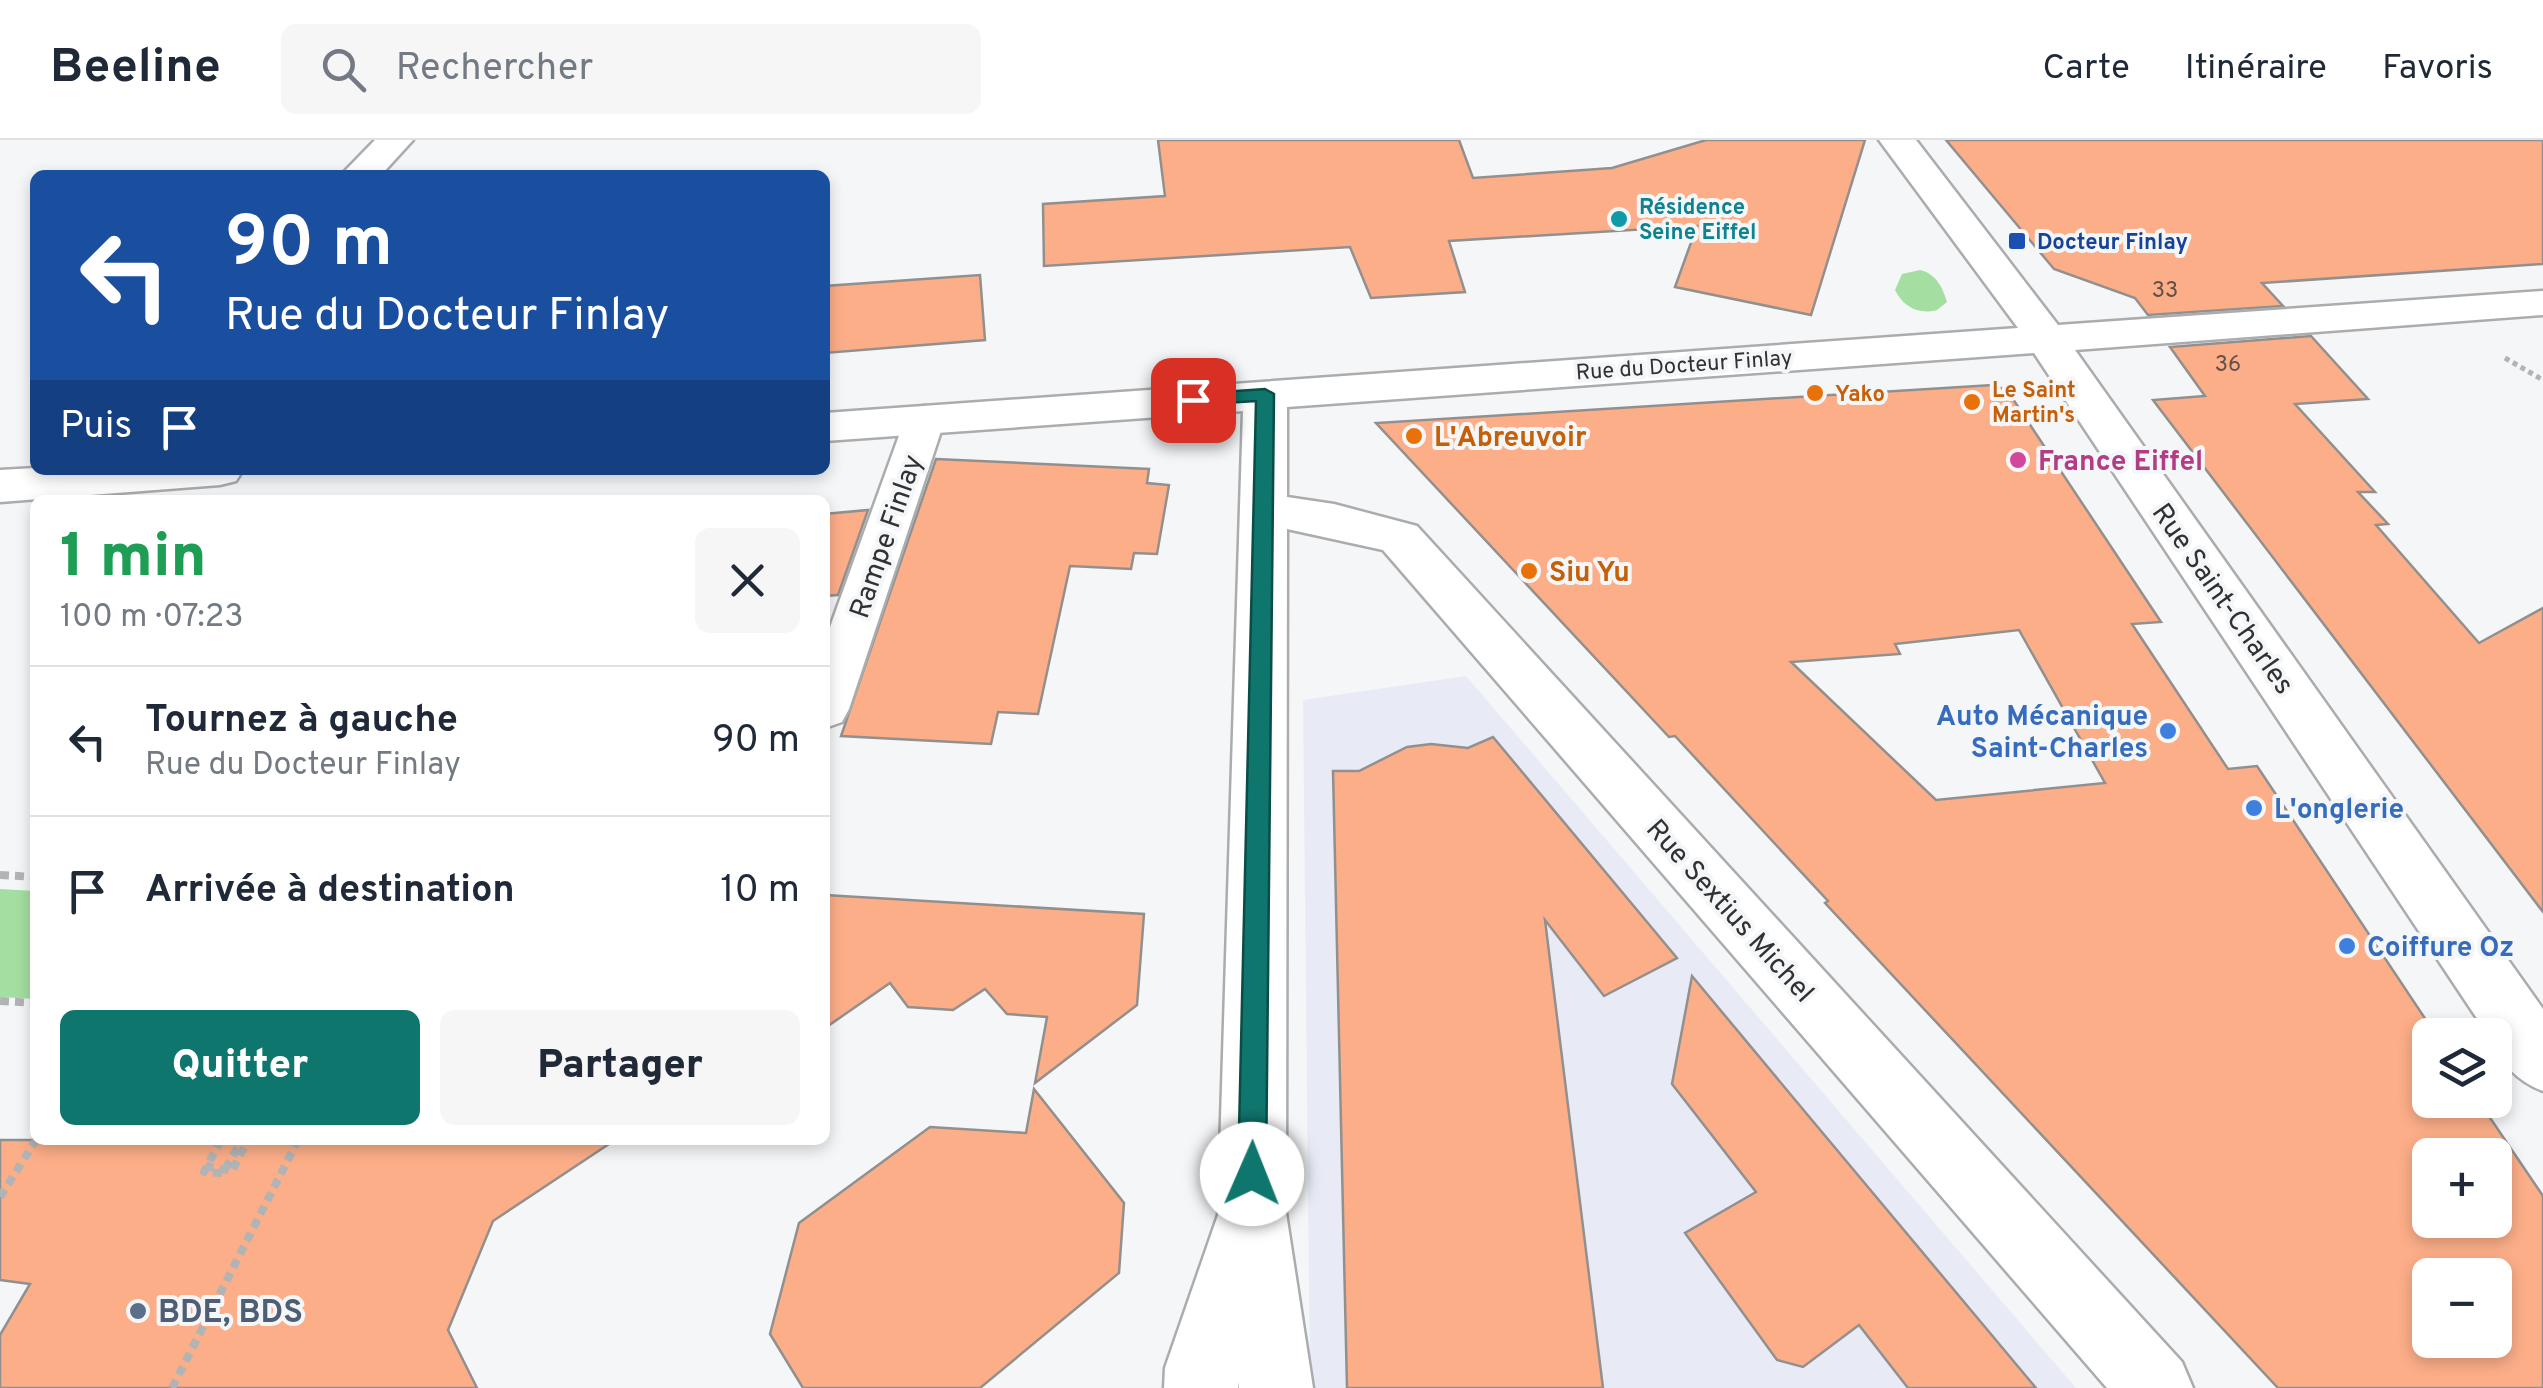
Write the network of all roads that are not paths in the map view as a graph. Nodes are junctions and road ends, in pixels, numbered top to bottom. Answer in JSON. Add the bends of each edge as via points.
{"nodes":[{"id":1,"x":395,"y":140,"type":"edge"},
{"id":2,"x":1897,"y":140,"type":"edge"},
{"id":3,"x":365,"y":170,"type":"edge"},
{"id":4,"x":2543,"y":303,"type":"edge"},
{"id":5,"x":2045,"y":338,"type":"junction"},
{"id":6,"x":1265,"y":394,"type":"junction"},
{"id":7,"x":925,"y":419,"type":"junction"},
{"id":8,"x":830,"y":426,"type":"edge"},
{"id":9,"x":84,"y":475,"type":"edge"},
{"id":10,"x":57,"y":476,"type":"edge"},
{"id":11,"x":0,"y":486,"type":"edge"},
{"id":12,"x":1262,"y":509,"type":"junction"},
{"id":13,"x":830,"y":695,"type":"edge"},
{"id":14,"x":2543,"y":1062,"type":"edge"},
{"id":15,"x":1252,"y":1213,"type":"junction"},
{"id":16,"x":1200,"y":1388,"type":"edge"},
{"id":17,"x":1276,"y":1388,"type":"edge"},
{"id":18,"x":2156,"y":1388,"type":"edge"}],
"edges":[{"from":1,"to":3,"type":"street"},
{"from":2,"to":5,"type":"street","name":"Rue Saint-Charles"},
{"from":4,"to":5,"type":"street","name":"Rue du Docteur Finlay"},
{"from":5,"to":6,"type":"street","name":"Rue du Docteur Finlay"},
{"from":5,"to":14,"type":"street","name":"Rue Saint-Charles"},
{"from":6,"to":7,"type":"street","name":"Rue du Docteur Finlay"},
{"from":6,"to":12,"type":"street"},
{"from":7,"to":8,"type":"street","name":"Rue du Docteur Finlay"},
{"from":7,"to":13,"type":"street","name":"Rampe Finlay"},
{"from":9,"to":10,"type":"street"},
{"from":10,"to":11,"type":"street"},
{"from":12,"to":15,"type":"street"},
{"from":12,"to":18,"type":"street","name":"Rue Sextius Michel","via":[[1400,538]]},
{"from":15,"to":16,"type":"street"},
{"from":15,"to":17,"type":"street"}]}
